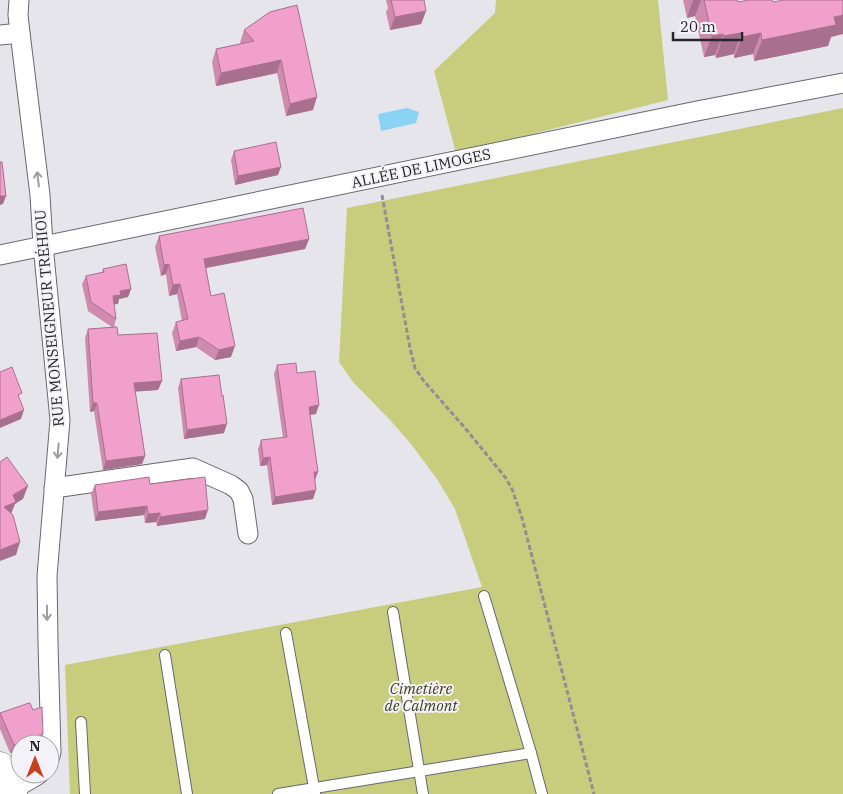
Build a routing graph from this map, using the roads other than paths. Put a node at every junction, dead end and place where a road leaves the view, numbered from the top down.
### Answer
1 (19, 0) edge
2 (20, 32) junction
3 (0, 35) edge
4 (843, 83) edge
5 (43, 246) junction
6 (0, 255) edge
7 (54, 488) junction
8 (248, 534) dead end
9 (484, 596) dead end
10 (393, 612) dead end
11 (286, 633) dead end
12 (165, 654) dead end
13 (81, 722) dead end
14 (51, 734) edge
15 (531, 753) junction
16 (419, 771) junction
17 (315, 791) edge
18 (85, 794) edge
19 (187, 794) edge
20 (278, 794) edge
21 (423, 794) edge
22 (542, 794) edge

1 - 2 street, RUE MONSEIGNEUR TRÉHIOU
2 - 3 street
5 -> 2 street, RUE MONSEIGNEUR TRÉHIOU
4 - 5 street, ALLÉE DE LIMOGES
5 - 6 street, ALLÉE DE LIMOGES
5 -> 7 street, RUE MONSEIGNEUR TRÉHIOU
7 - 8 street
7 -> 14 street, RUE MONSEIGNEUR TRÉHIOU
9 - 15 lane
10 - 16 lane
11 - 17 lane
12 - 19 lane
13 - 18 lane
15 - 16 lane
15 - 22 lane
16 - 17 lane
16 - 21 lane
17 - 20 lane

